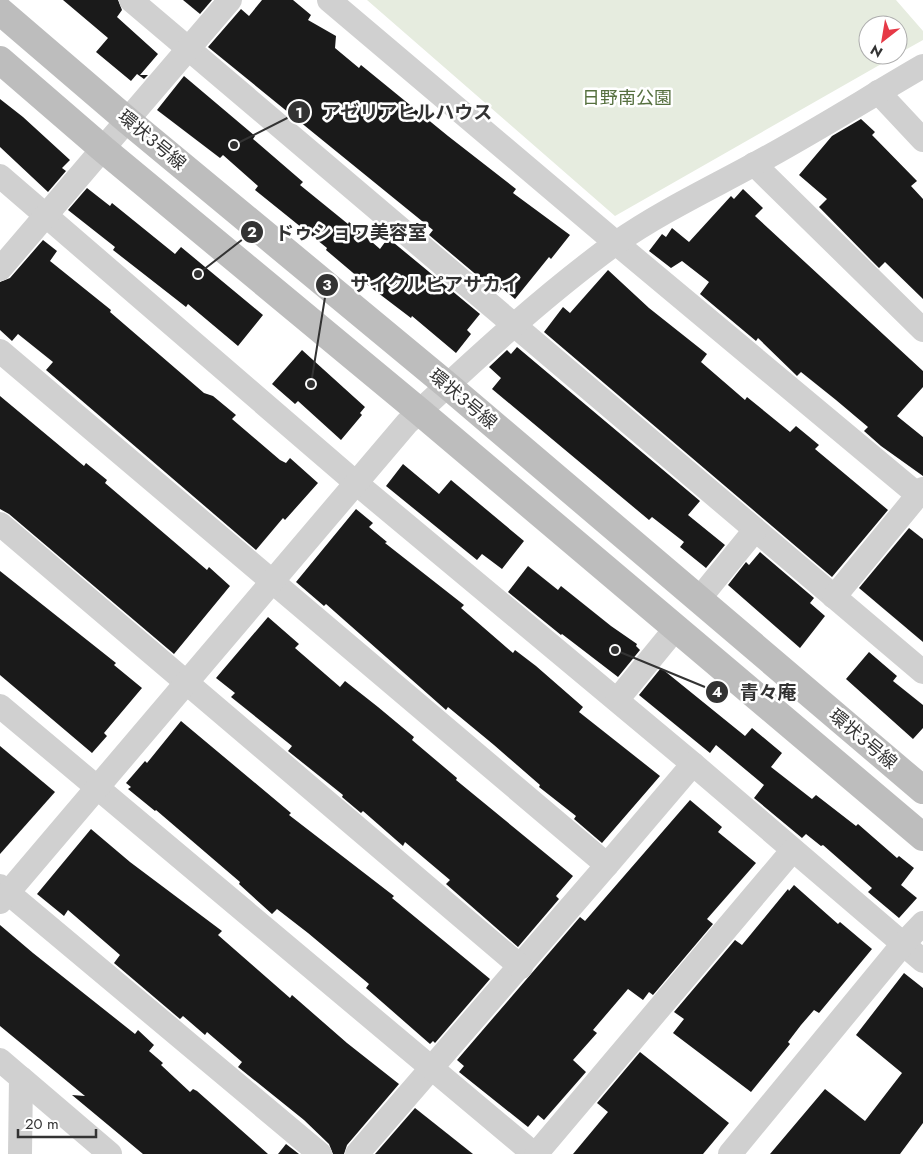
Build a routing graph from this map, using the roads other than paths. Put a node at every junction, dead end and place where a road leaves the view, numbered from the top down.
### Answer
1 (131, 0) edge
2 (230, 0) edge
3 (329, 0) edge
4 (0, 11) edge
5 (188, 48) junction
6 (0, 60) edge
7 (923, 66) edge
8 (878, 92) junction
9 (127, 120) junction
10 (923, 140) edge
11 (103, 149) junction
12 (754, 164) junction
13 (0, 176) edge
14 (46, 215) junction
15 (616, 243) junction
16 (0, 269) edge
17 (513, 326) junction
18 (923, 330) edge
19 (0, 351) edge
20 (447, 385) junction
21 (419, 412) junction
22 (356, 483) junction
23 (921, 492) edge
24 (0, 524) edge
25 (755, 530) junction
26 (271, 582) junction
27 (834, 597) junction
28 (699, 600) junction
29 (676, 628) junction
30 (923, 672) edge
31 (186, 680) junction
32 (617, 700) junction
33 (0, 706) edge
34 (694, 764) junction
35 (96, 788) junction
36 (923, 790) edge
37 (923, 837) edge
38 (792, 851) junction
39 (607, 865) junction
40 (3, 894) edge
41 (923, 923) edge
42 (903, 944) junction
43 (923, 961) edge
44 (521, 967) junction
45 (0, 1060) edge
46 (432, 1070) junction
47 (21, 1078) junction
48 (20, 1154) edge
49 (110, 1154) edge
50 (320, 1154) edge
51 (357, 1154) edge
52 (535, 1154) edge
53 (730, 1154) edge

1 - 5 street
2 - 5 street
3 - 15 street
4 - 9 street, 環状3号線
5 - 9 street
5 - 17 street
6 - 11 street, 環状3号線
7 - 8 street
8 - 10 street
8 - 12 street
9 - 11 street
9 - 20 street, 環状3号線
11 - 14 street
11 - 21 street, 環状3号線
12 - 15 street
12 - 18 street
13 - 14 street
14 - 16 street
14 - 22 street
15 - 17 street
15 - 23 street
17 - 20 street
17 - 25 street
19 - 26 street
20 - 21 street
20 - 28 street, 環状3号線
21 - 22 street
21 - 29 street, 環状3号線
22 - 26 street
22 - 32 street
23 - 27 street
24 - 31 street
25 - 27 street
25 - 28 street
26 - 31 street
26 - 39 street
27 - 30 street
28 - 36 street, 環状3号線
29 - 32 street
29 - 37 street, 環状3号線
31 - 35 street
31 - 44 street
32 - 34 street
33 - 35 street
34 - 38 street
34 - 39 street
35 - 40 street
35 - 46 street
38 - 42 street
38 - 52 street
39 - 44 street
40 - 50 street
41 - 42 street
42 - 43 street
42 - 53 street
44 - 46 street
45 - 47 street
46 - 51 street
46 - 52 street
47 - 48 street
47 - 49 street

